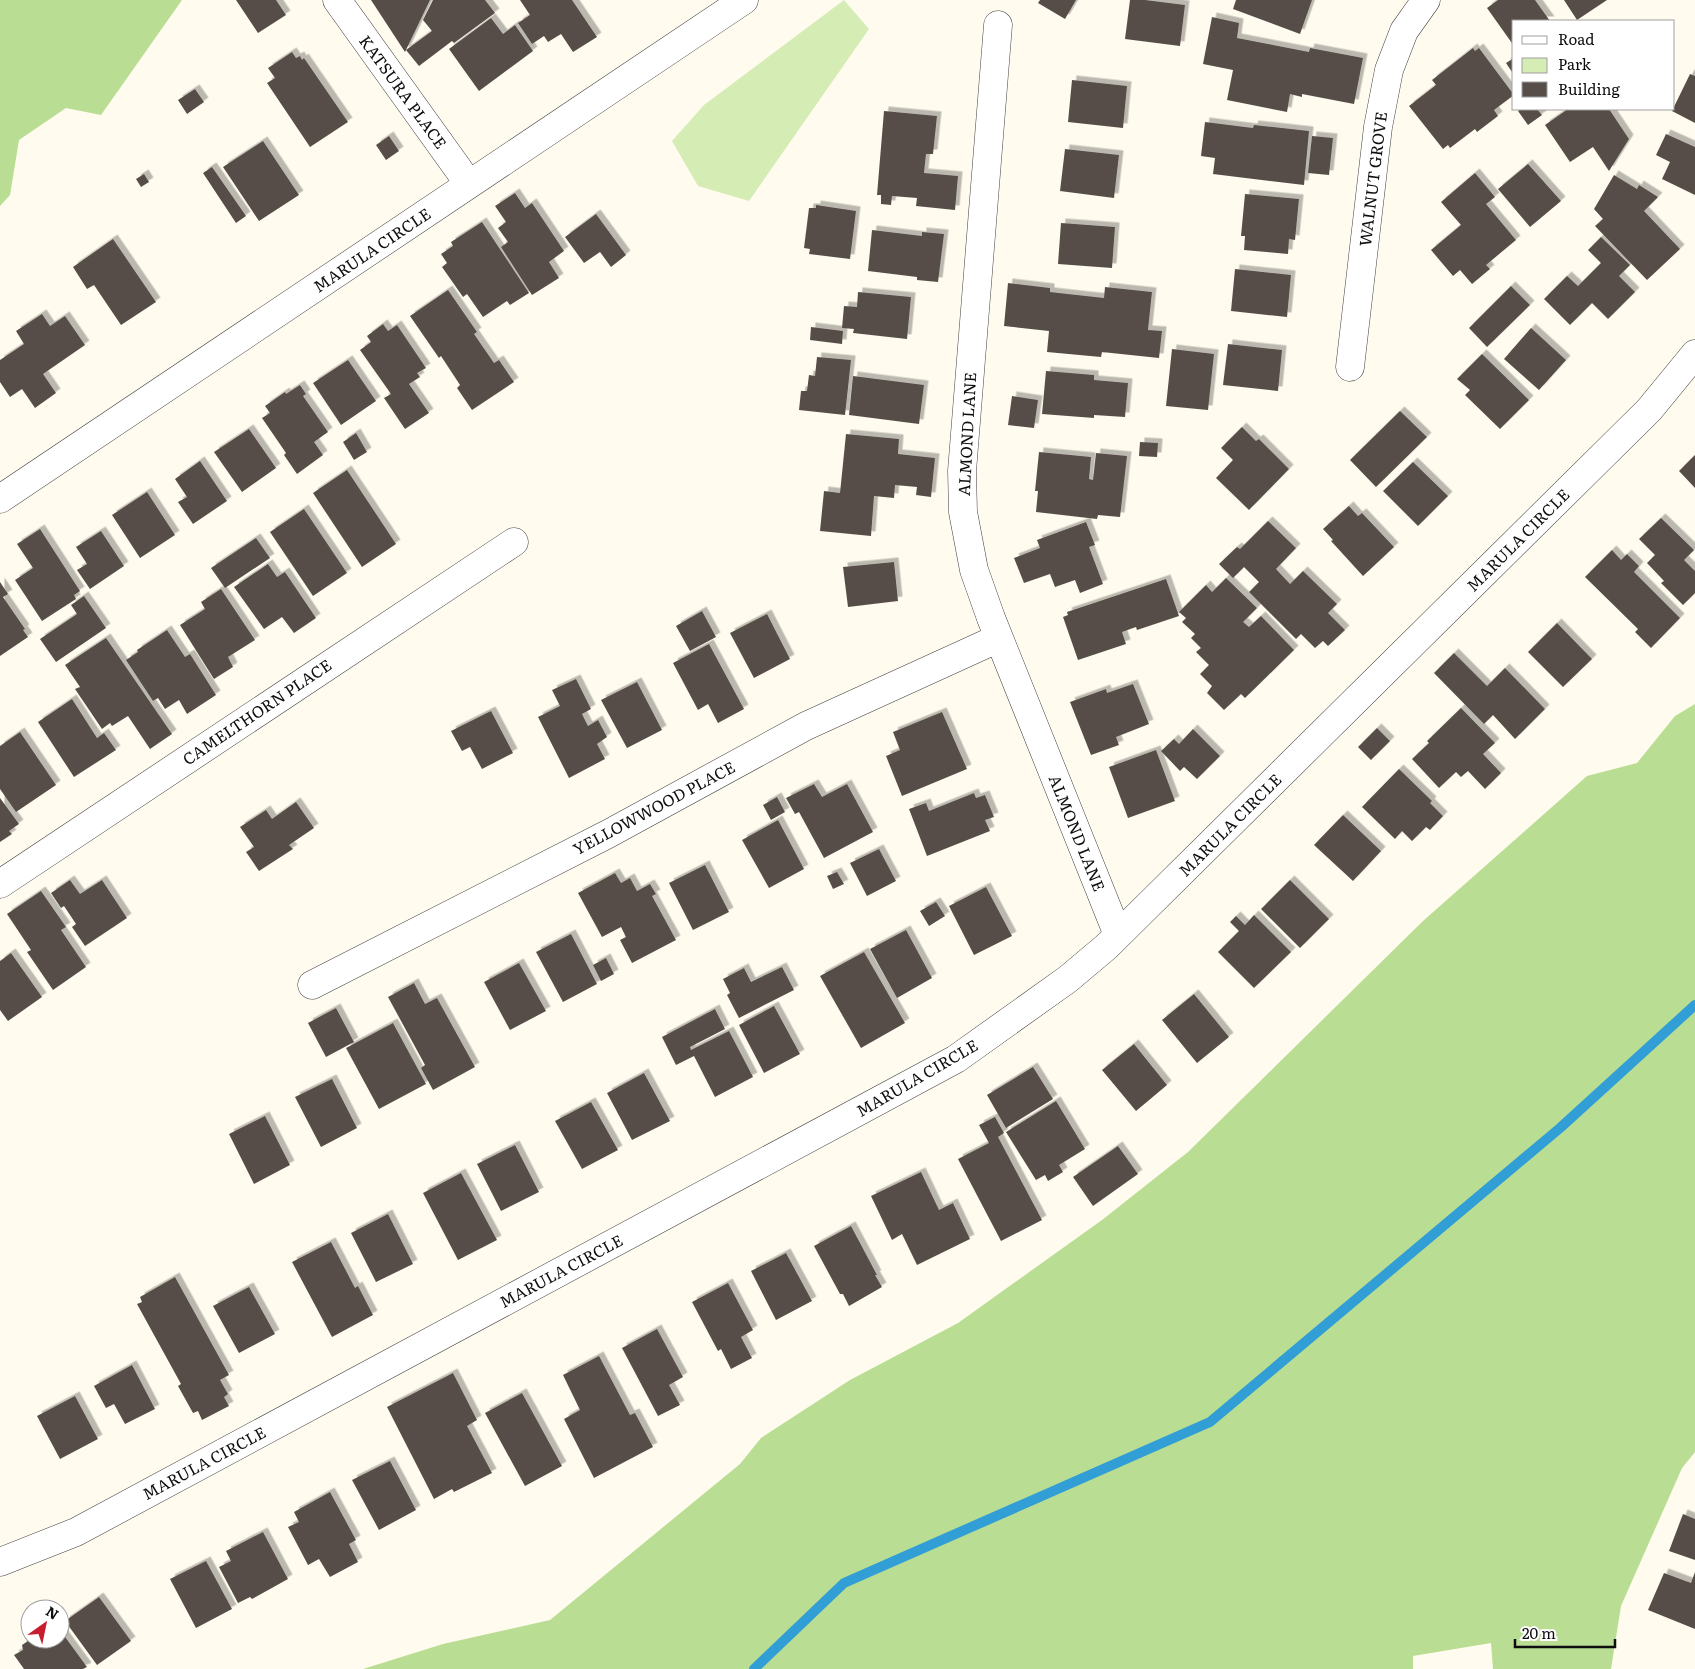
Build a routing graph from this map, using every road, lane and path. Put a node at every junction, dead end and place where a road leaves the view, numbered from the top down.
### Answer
1 (337, 0) edge
2 (744, 0) edge
3 (1426, 0) edge
4 (998, 25) dead end
5 (469, 184) junction
6 (1695, 354) edge
7 (1350, 367) dead end
8 (0, 499) edge
9 (514, 542) dead end
10 (999, 638) junction
11 (0, 884) edge
12 (1118, 935) junction
13 (312, 985) dead end
14 (0, 1562) edge

1 - 5 street, KATSURA PLACE
2 - 5 street, MARULA CIRCLE
3 - 7 street, WALNUT GROVE
4 - 10 street, ALMOND LANE
5 - 8 street, MARULA CIRCLE
6 - 12 street, MARULA CIRCLE
9 - 11 street, CAMELTHORN PLACE
10 - 12 street, ALMOND LANE
10 - 13 street, YELLOWWOOD PLACE
12 - 14 street, MARULA CIRCLE

